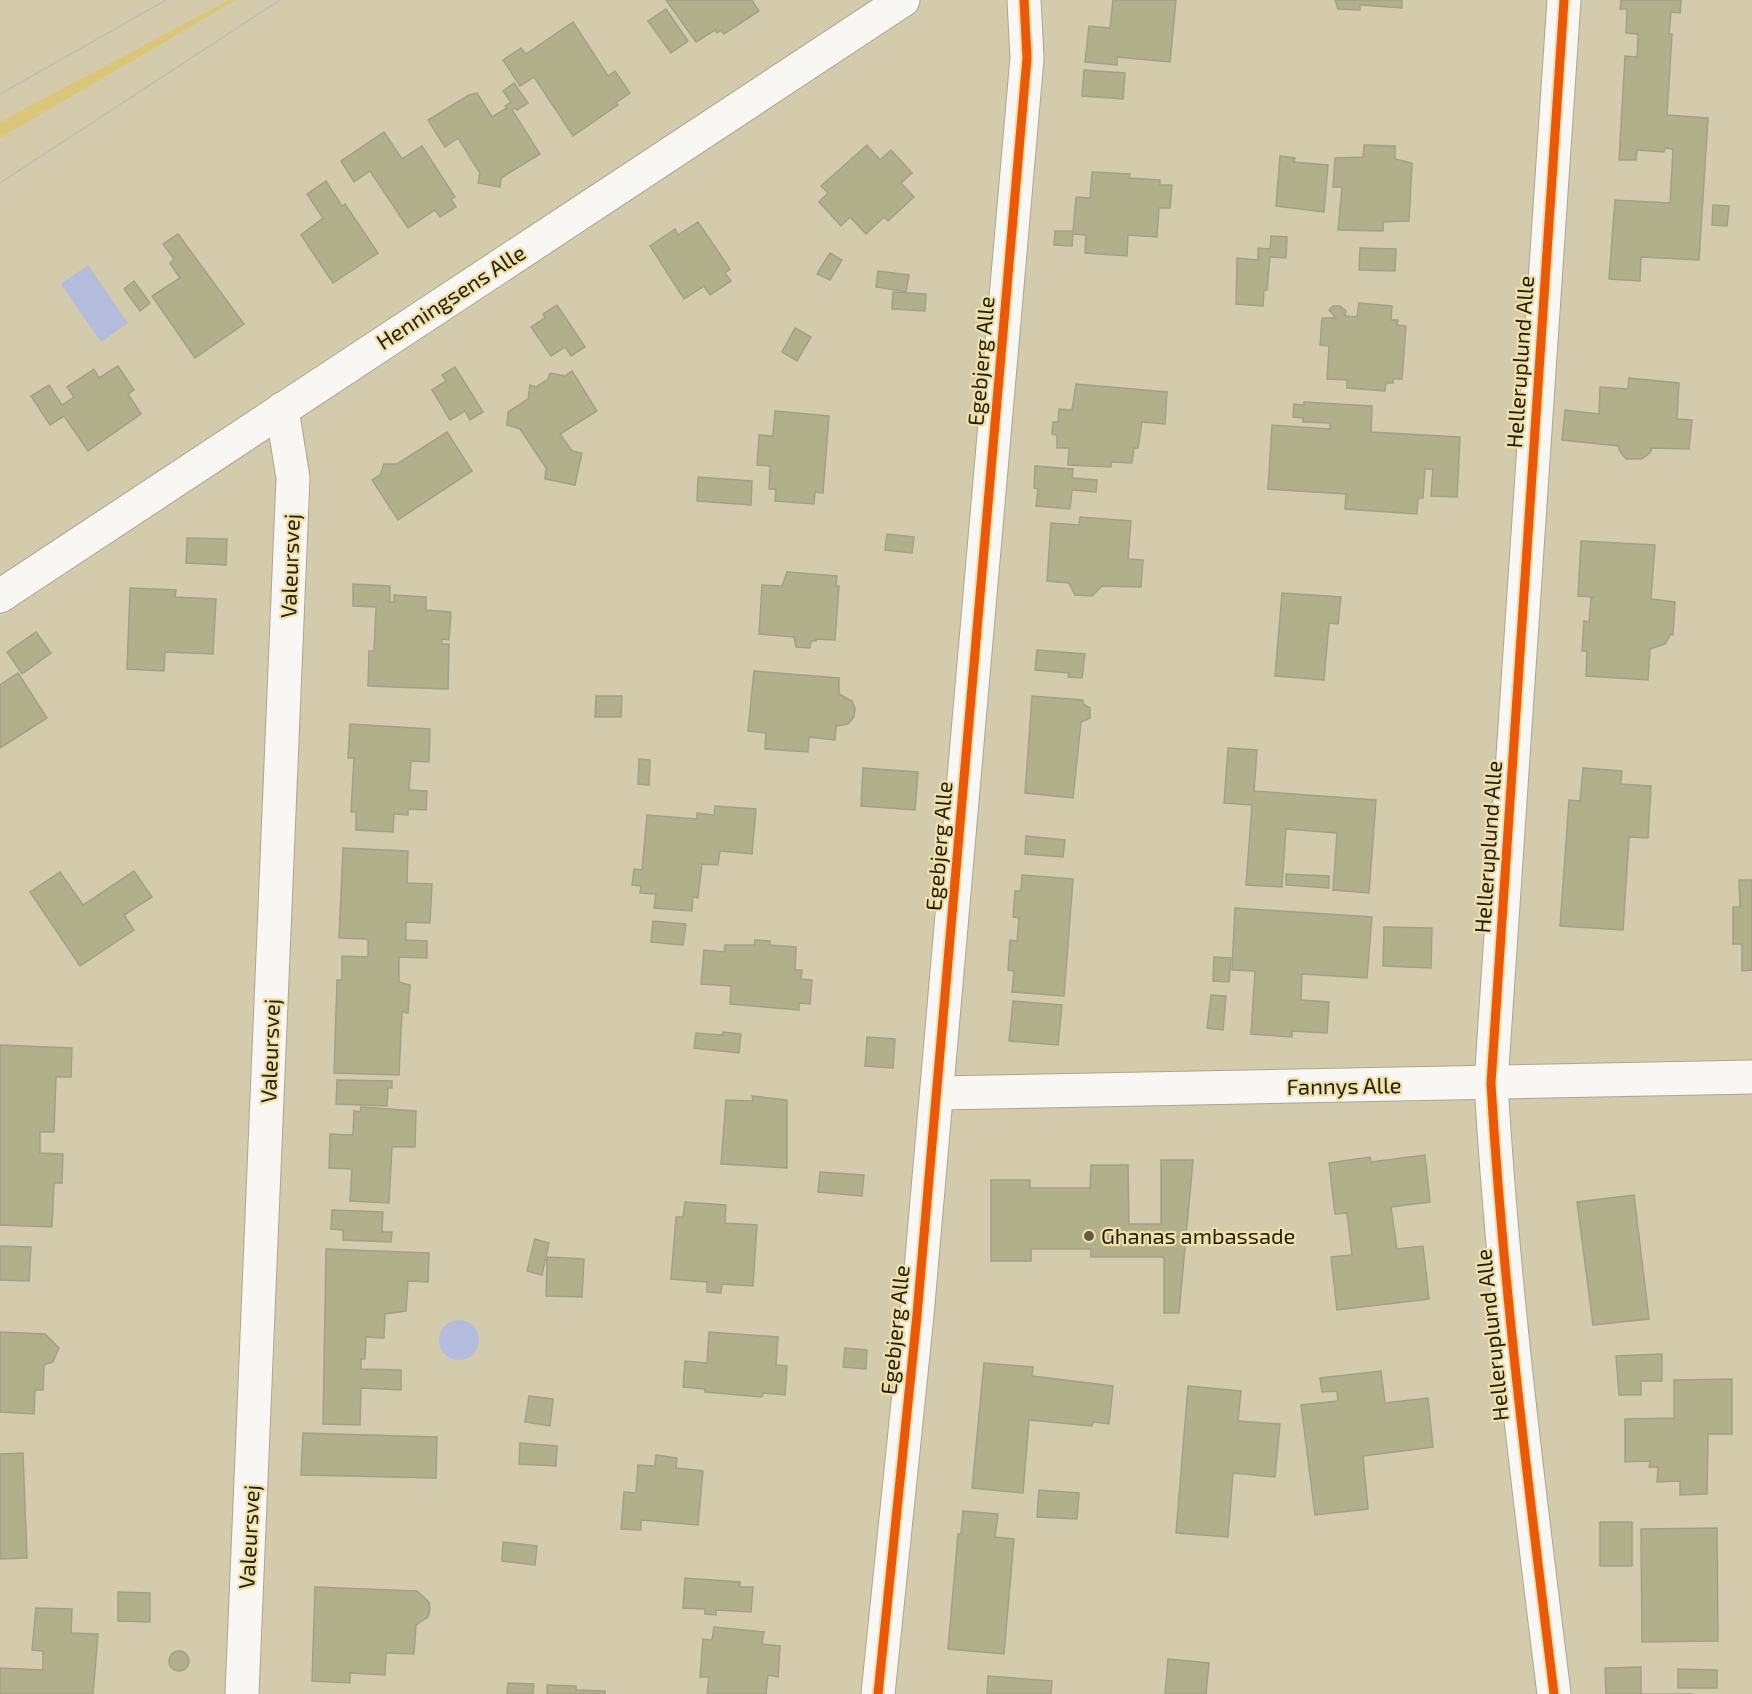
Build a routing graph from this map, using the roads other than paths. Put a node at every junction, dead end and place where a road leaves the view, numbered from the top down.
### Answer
1 (903, 0) edge
2 (1024, 0) edge
3 (1564, 0) edge
4 (282, 409) junction
5 (0, 596) edge
6 (1752, 1077) edge
7 (1491, 1083) junction
8 (937, 1093) junction
9 (242, 1694) edge
10 (878, 1694) edge
11 (1554, 1694) edge

1 - 4 street, Henningsens Alle
2 - 8 street, Egebjerg Alle
3 - 7 street, Helleruplund Alle
4 - 5 street, Henningsens Alle
4 - 9 street, Valeursvej
6 - 7 street, Fannys Alle
7 - 8 street, Fannys Alle
7 - 11 street, Helleruplund Alle
8 - 10 street, Egebjerg Alle

